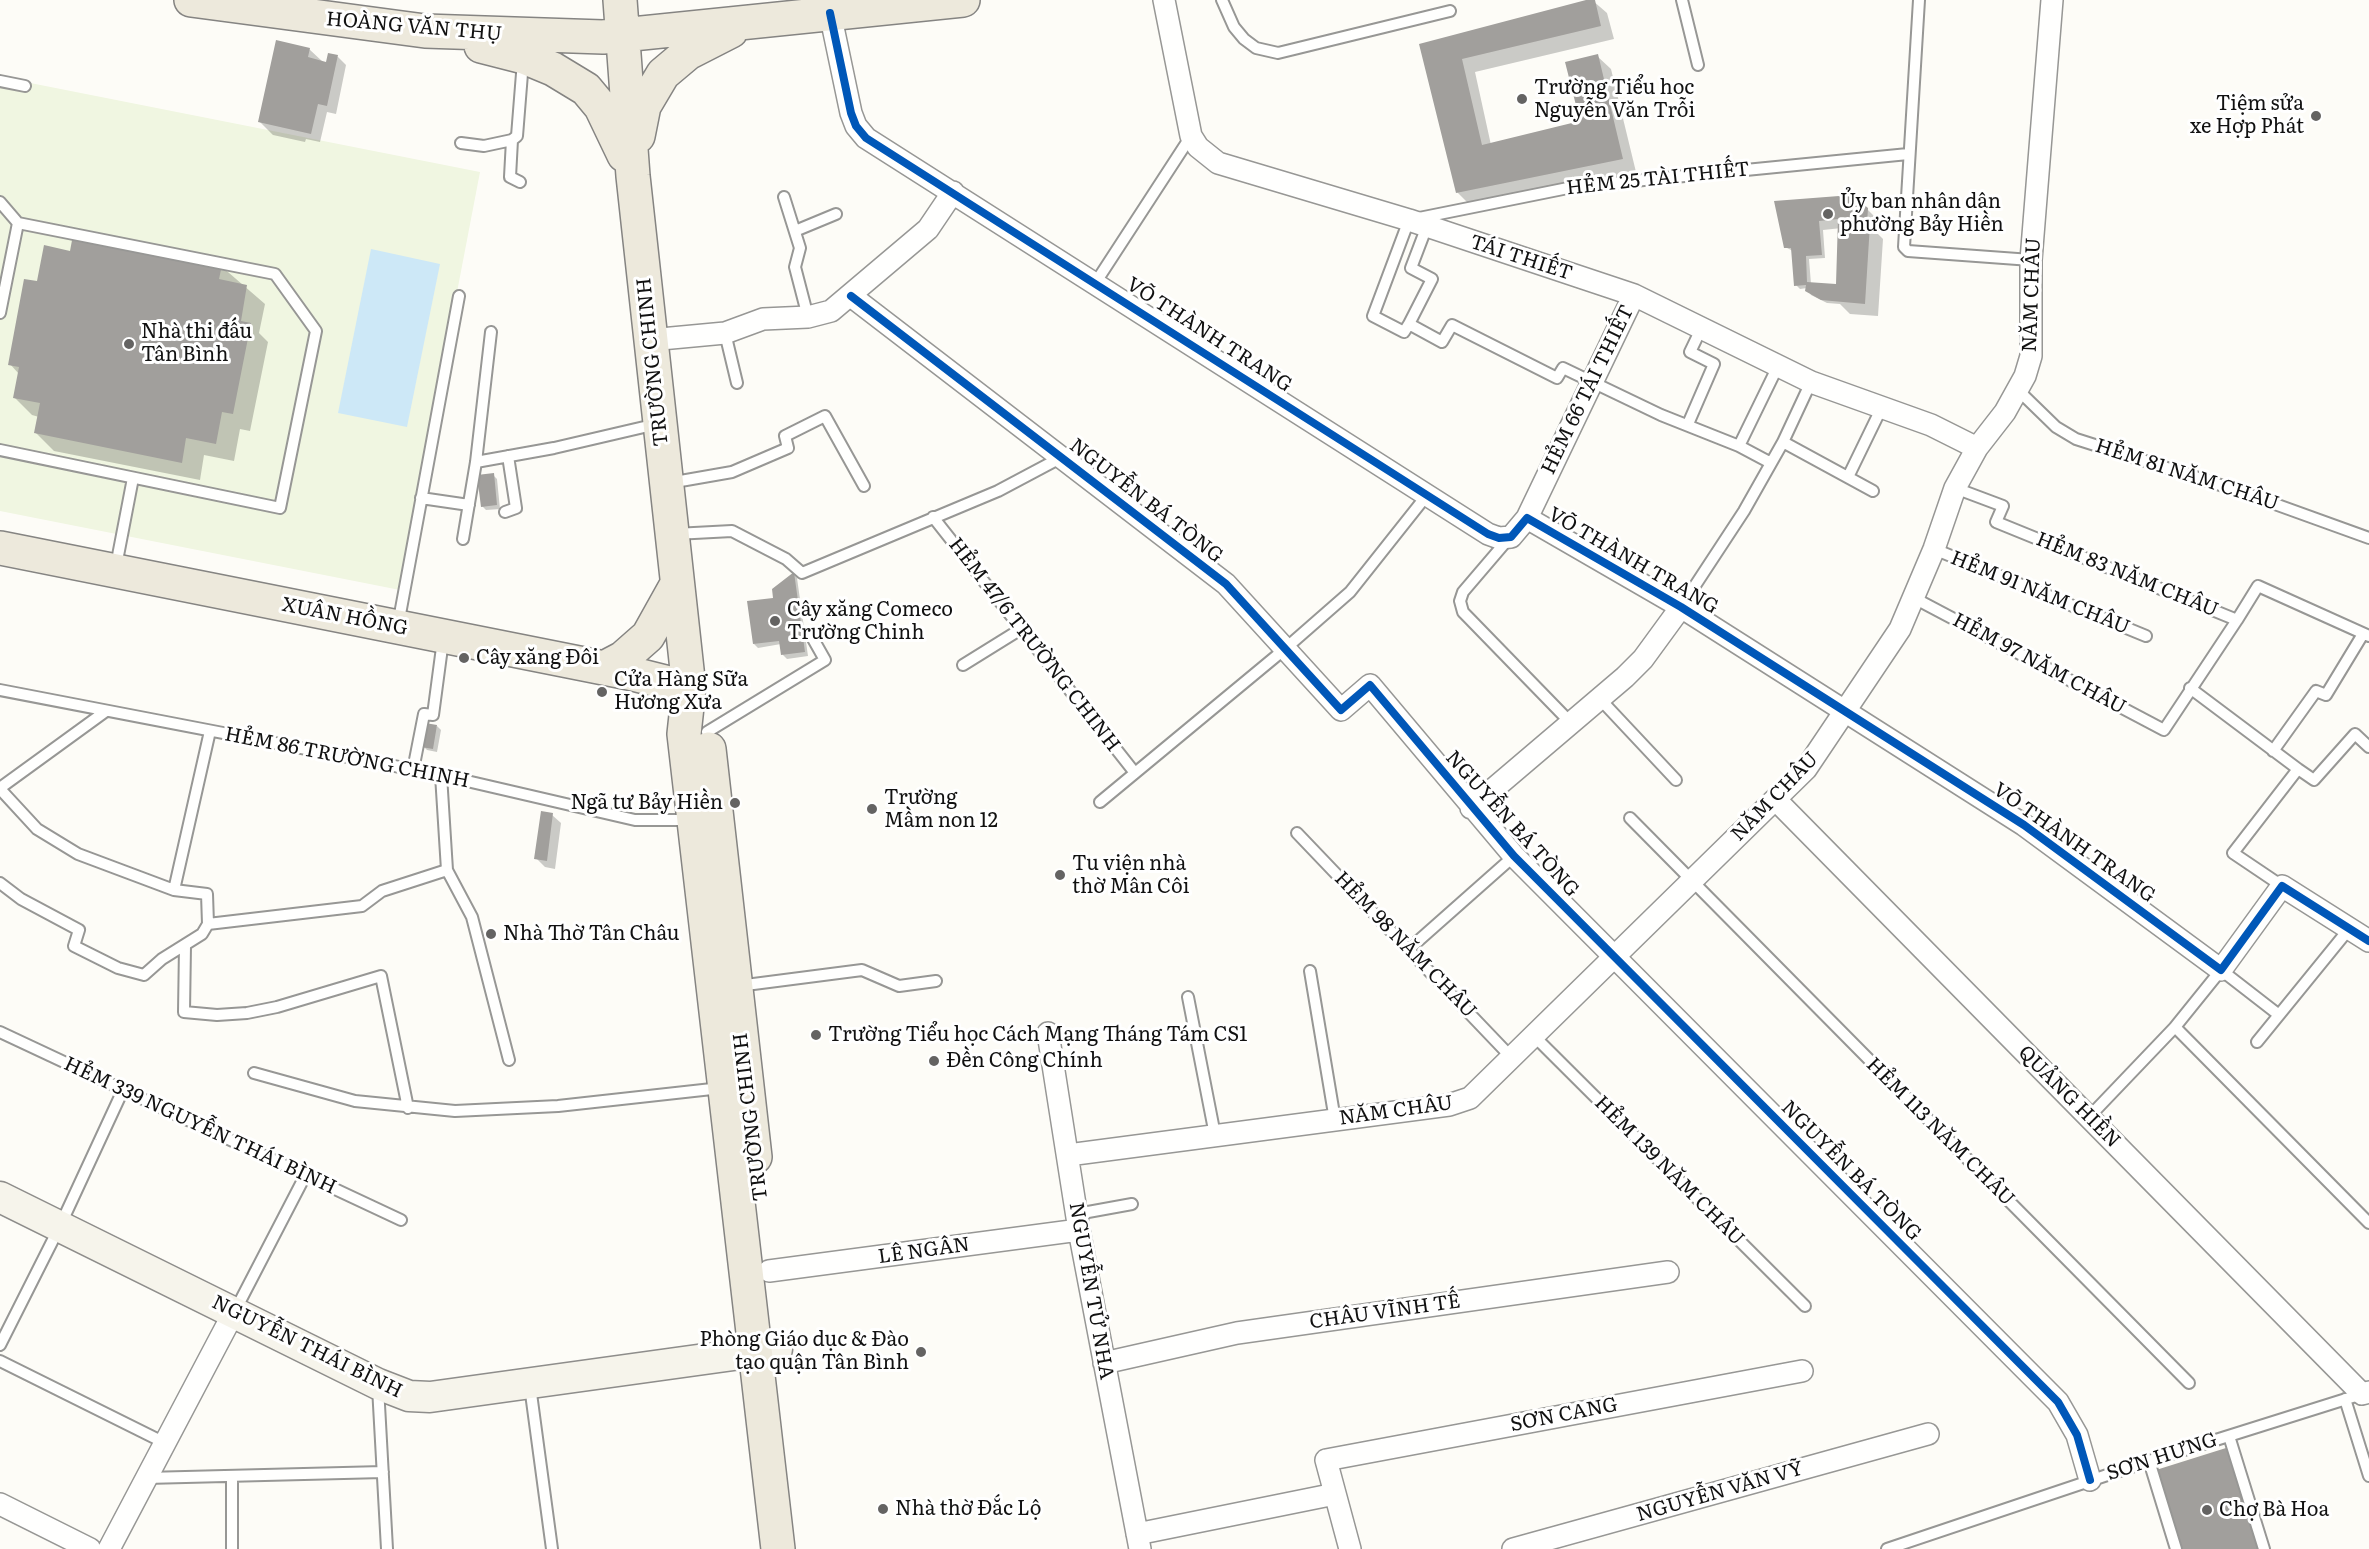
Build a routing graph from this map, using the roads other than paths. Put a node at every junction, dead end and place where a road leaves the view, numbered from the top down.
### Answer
1 (191, 0) edge
2 (599, 0) edge
3 (620, 0) edge
4 (963, 0) edge
5 (1164, 0) edge
6 (1222, 0) edge
7 (1682, 0) edge
8 (1919, 0) edge
9 (2052, 0) edge
10 (1450, 11) dead end
11 (704, 13) edge
12 (830, 13) junction
13 (764, 21) junction
14 (425, 31) junction
15 (613, 36) junction
16 (524, 57) junction
17 (1698, 65) dead end
18 (0, 81) edge
19 (25, 86) dead end
20 (1191, 136) junction
21 (512, 140) junction
22 (461, 143) dead end
23 (1908, 154) junction
24 (633, 176) junction
25 (520, 182) dead end
26 (952, 192) junction
27 (784, 197) dead end
28 (0, 202) edge
29 (836, 214) dead end
30 (18, 223) junction
31 (1418, 224) junction
32 (795, 231) junction
33 (2031, 260) junction
34 (1096, 282) junction
35 (1634, 295) junction
36 (459, 296) dead end
37 (851, 296) junction
38 (0, 313) edge
39 (808, 316) junction
40 (1409, 324) junction
41 (1702, 327) junction
42 (490, 332) dead end
43 (724, 333) junction
44 (650, 340) junction
45 (1779, 366) junction
46 (1811, 382) junction
47 (737, 383) dead end
48 (1593, 384) junction
49 (2019, 391) junction
50 (1882, 407) junction
51 (660, 423) junction
52 (1688, 424) junction
53 (1783, 442) junction
54 (1739, 446) junction
55 (1977, 448) junction
56 (0, 450) edge
57 (508, 456) junction
58 (1062, 457) junction
59 (476, 462) junction
60 (1771, 463) junction
61 (1848, 477) junction
62 (133, 478) junction
63 (666, 483) junction
64 (864, 486) dead end
65 (1955, 488) junction
66 (1873, 490) dead end
67 (1427, 495) junction
68 (421, 498) junction
69 (469, 505) junction
70 (505, 512) dead end
71 (933, 517) junction
72 (1527, 518) junction
73 (672, 534) junction
74 (1510, 537) junction
75 (463, 538) dead end
76 (2369, 538) edge
77 (0, 548) edge
78 (1934, 549) junction
79 (115, 571) junction
80 (677, 584) junction
81 (1914, 598) junction
82 (1681, 607) junction
83 (2237, 620) junction
84 (397, 628) junction
85 (1021, 629) junction
86 (2366, 635) edge
87 (2146, 636) dead end
88 (443, 637) junction
89 (812, 637) dead end
90 (1286, 648) junction
91 (963, 665) dead end
92 (604, 668) junction
93 (689, 688) junction
94 (2190, 688) junction
95 (0, 690) edge
96 (1600, 699) junction
97 (106, 711) junction
98 (1847, 711) junction
99 (1570, 722) junction
100 (210, 731) junction
101 (707, 732) junction
102 (2369, 747) edge
103 (2273, 751) junction
104 (2298, 769) junction
105 (413, 770) junction
106 (1135, 773) junction
107 (441, 775) junction
108 (1676, 780) dead end
109 (0, 789) edge
110 (1776, 800) junction
111 (1100, 802) dead end
112 (1471, 808) junction
113 (1630, 818) dead end
114 (693, 819) junction
115 (1297, 833) dead end
116 (1514, 856) junction
117 (447, 870) junction
118 (1691, 881) junction
119 (0, 883) edge
120 (2282, 886) junction
121 (174, 890) junction
122 (208, 924) junction
123 (2349, 928) junction
124 (2369, 941) edge
125 (185, 946) junction
126 (1409, 949) junction
127 (1615, 957) junction
128 (2221, 970) junction
129 (1311, 971) dead end
130 (936, 981) dead end
131 (724, 987) junction
132 (1188, 997) dead end
133 (2279, 1015) junction
134 (2175, 1027) junction
135 (0, 1032) edge
136 (1048, 1032) dead end
137 (1534, 1036) junction
138 (2257, 1041) dead end
139 (1512, 1058) junction
140 (509, 1059) dead end
141 (254, 1073) dead end
142 (724, 1087) junction
143 (123, 1090) junction
144 (408, 1108) junction
145 (2089, 1117) junction
146 (1335, 1120) junction
147 (1215, 1135) junction
148 (1068, 1155) junction
149 (305, 1176) junction
150 (0, 1197) edge
151 (1132, 1204) dead end
152 (401, 1220) dead end
153 (1078, 1222) junction
154 (2369, 1223) edge
155 (60, 1226) junction
156 (769, 1271) junction
157 (1668, 1272) dead end
158 (1805, 1306) dead end
159 (234, 1312) junction
160 (0, 1345) edge
161 (766, 1351) junction
162 (0, 1360) edge
163 (1104, 1363) junction
164 (1802, 1371) dead end
165 (529, 1383) junction
166 (2189, 1383) dead end
167 (378, 1384) junction
168 (2359, 1395) edge
169 (1928, 1434) dead end
170 (2229, 1436) junction
171 (165, 1443) junction
172 (2149, 1461) junction
173 (383, 1472) junction
174 (232, 1476) junction
175 (2369, 1476) edge
176 (146, 1478) junction
177 (2090, 1480) junction
178 (1335, 1494) junction
179 (0, 1504) edge
180 (1138, 1542) edge
181 (90, 1549) edge
182 (109, 1549) edge
183 (232, 1549) edge
184 (387, 1549) edge
185 (552, 1549) edge
186 (778, 1549) edge
187 (800, 1549) edge
188 (1350, 1549) edge
189 (1513, 1549) edge
190 (1887, 1549) edge
191 (2176, 1549) edge
192 (2264, 1549) edge

1 - 14 main road, HOÀNG VĂN THỤ
2 - 15 main road
3 - 15 main road
4 - 12 main road
5 - 20 street
6 - 10 lane
7 - 17 lane
8 - 23 lane
9 - 33 street, NĂM CHÂU
11 - 13 main road, HOÀNG VĂN THỤ
11 - 15 main road, HOÀNG VĂN THỤ
12 - 13 main road
12 - 26 street, VÕ THÀNH TRANG
13 - 24 main road
14 - 15 main road, HOÀNG VĂN THỤ
14 - 16 main road
15 - 24 main road, TRƯỜNG CHINH
16 - 21 lane
16 - 24 main road
18 - 19 lane
20 - 31 street, TÁI THIẾT
20 - 34 lane
21 - 22 lane
21 - 25 lane
23 - 31 lane, HẺM 25 TÀI THIẾT
23 - 33 lane
24 - 44 main road, TRƯỜNG CHINH
26 - 34 street, VÕ THÀNH TRANG
26 - 37 street
27 - 32 lane
28 - 30 lane
29 - 32 lane
30 - 38 lane
30 - 62 lane
31 - 35 street, TÁI THIẾT
31 - 40 lane
31 - 40 lane
32 - 39 lane
33 - 49 street, NĂM CHÂU
34 - 67 street, VÕ THÀNH TRANG
35 - 41 street, TÁI THIẾT
35 - 48 street, HẺM 66 TÁI THIẾT
36 - 68 lane
37 - 39 street
37 - 58 street, NGUYỄN BÁ TÒNG
39 - 43 street
40 - 48 lane
41 - 45 street, TÁI THIẾT
41 - 52 lane
42 - 59 lane
43 - 44 street
43 - 47 lane
44 - 51 main road, TRƯỜNG CHINH
45 - 46 street, TÁI THIẾT
45 - 54 lane
46 - 50 street, TÁI THIẾT
46 - 53 lane
48 - 52 lane
48 - 72 street, HẺM 66 TÁI THIẾT
49 - 55 street, NĂM CHÂU
49 - 76 lane, HẺM 81 NĂM CHÂU
50 - 55 street, TÁI THIẾT
50 - 61 lane
51 - 57 lane
51 - 63 main road, TRƯỜNG CHINH
52 - 54 lane
53 - 60 lane
53 - 61 lane
54 - 60 lane
55 - 65 street, NĂM CHÂU
56 - 62 lane
57 - 59 lane
57 - 70 lane
58 - 71 lane
58 - 90 street, NGUYỄN BÁ TÒNG
59 - 69 lane
60 - 82 lane
61 - 66 lane
62 - 79 lane
63 - 64 lane
63 - 73 main road, TRƯỜNG CHINH
65 - 78 street, NĂM CHÂU
65 - 83 lane, HẺM 83 NĂM CHÂU
67 - 74 street, VÕ THÀNH TRANG
67 - 90 lane
68 - 69 lane
68 - 84 lane
69 - 75 lane
71 - 73 lane
71 - 85 lane, HẺM 47/6 TRƯỜNG CHINH
72 - 74 street, VÕ THÀNH TRANG
72 - 82 street, VÕ THÀNH TRANG
73 - 80 main road, TRƯỜNG CHINH
74 - 99 lane
77 - 79 main road, XUÂN HỒNG
78 - 81 street, NĂM CHÂU
78 - 87 lane, HẺM 91 NĂM CHÂU
79 - 84 main road, XUÂN HỒNG
80 - 92 main road
80 - 93 main road, TRƯỜNG CHINH
81 - 94 lane, HẺM 97 NĂM CHÂU
81 - 98 street, NĂM CHÂU
82 - 96 street
82 - 98 street, VÕ THÀNH TRANG
83 - 86 lane, HẺM 83 NĂM CHÂU
83 - 94 lane
84 - 88 main road, XUÂN HỒNG
85 - 91 lane
85 - 106 lane, HẺM 47/6 TRƯỜNG CHINH
86 - 103 lane
88 - 92 main road, XUÂN HỒNG
88 - 105 lane
89 - 101 lane
90 - 106 lane
90 - 112 street, NGUYỄN BÁ TÒNG
92 - 93 main road, XUÂN HỒNG
93 - 101 main road, TRƯỜNG CHINH
93 - 114 main road, TRƯỜNG CHINH
94 - 103 lane
95 - 97 lane, HẺM 86 TRƯỜNG CHINH
96 - 99 street
96 - 108 lane
97 - 100 lane, HẺM 86 TRƯỜNG CHINH
97 - 109 lane
98 - 110 street, NĂM CHÂU
98 - 128 street, VÕ THÀNH TRANG
99 - 112 street
100 - 105 lane, HẺM 86 TRƯỜNG CHINH
100 - 121 lane
101 - 131 main road, TRƯỜNG CHINH
102 - 104 lane
103 - 104 lane
104 - 120 lane
105 - 107 lane, HẺM 86 TRƯỜNG CHINH
106 - 111 lane
107 - 114 lane, HẺM 86 TRƯỜNG CHINH
107 - 117 lane
109 - 121 lane
110 - 118 street, NĂM CHÂU
110 - 145 street, QUẢNG HIỀN
112 - 116 street, NGUYỄN BÁ TÒNG
113 - 118 lane, HẺM 113 NĂM CHÂU
114 - 131 main road, TRƯỜNG CHINH
115 - 126 lane, HẺM 98 NĂM CHÂU
116 - 126 lane
116 - 127 street, NGUYỄN BÁ TÒNG
117 - 122 lane
117 - 140 lane
118 - 127 street, NĂM CHÂU
118 - 166 lane, HẺM 113 NĂM CHÂU
119 - 125 lane
120 - 123 street
120 - 128 street
121 - 122 lane
122 - 125 lane
123 - 124 street
123 - 133 lane
125 - 144 lane
126 - 139 lane, HẺM 98 NĂM CHÂU
127 - 137 street, NĂM CHÂU
127 - 177 street, NGUYỄN BÁ TÒNG
128 - 133 lane
128 - 134 lane
129 - 146 lane
130 - 131 lane
131 - 142 main road, TRƯỜNG CHINH
131 - 156 main road, TRƯỜNG CHINH
132 - 147 lane
133 - 138 lane
134 - 145 lane
134 - 154 lane
135 - 143 lane, HẺM 339 NGUYỄN THÁI BÌNH
136 - 148 street, NGUYỄN TỬ NHA
137 - 139 street, NĂM CHÂU
137 - 158 lane, HẺM 139 NĂM CHÂU
139 - 146 street, NĂM CHÂU
141 - 144 lane
142 - 144 lane
142 - 161 main road, TRƯỜNG CHINH
143 - 149 lane, HẺM 339 NGUYỄN THÁI BÌNH
143 - 155 lane
145 - 168 street, QUẢNG HIỀN
146 - 147 street, NĂM CHÂU
147 - 148 street, NĂM CHÂU
148 - 153 street, NGUYỄN TỬ NHA
149 - 152 lane, HẺM 339 NGUYỄN THÁI BÌNH
149 - 159 lane
150 - 155 street, NGUYỄN THÁI BÌNH
151 - 153 lane
153 - 156 street, LÊ NGÂN
153 - 163 street, NGUYỄN TỬ NHA
155 - 159 street, NGUYỄN THÁI BÌNH
155 - 160 lane
156 - 161 main road, TRƯỜNG CHINH
157 - 163 street, CHÂU VĨNH TẾ
159 - 167 street, NGUYỄN THÁI BÌNH
159 - 171 street
161 - 165 street, NGUYỄN THÁI BÌNH
161 - 186 main road, TRƯỜNG CHINH
161 - 187 main road, TRƯỜNG CHINH
162 - 171 lane
163 - 180 street, NGUYỄN TỬ NHA
164 - 178 street, SƠN CANG
165 - 167 street, NGUYỄN THÁI BÌNH
165 - 185 lane
167 - 173 lane
168 - 170 lane, SƠN HƯNG
168 - 175 lane, QUẢNG HIỀN
169 - 189 street, NGUYỄN VĂN VỸ
170 - 172 lane, SƠN HƯNG
170 - 192 lane
171 - 176 street
172 - 177 lane, SƠN HƯNG
172 - 191 lane
173 - 174 lane
173 - 184 lane
174 - 176 lane
174 - 183 lane
176 - 182 street
177 - 190 lane, SƠN HƯNG
178 - 180 street
178 - 188 street
179 - 181 street

